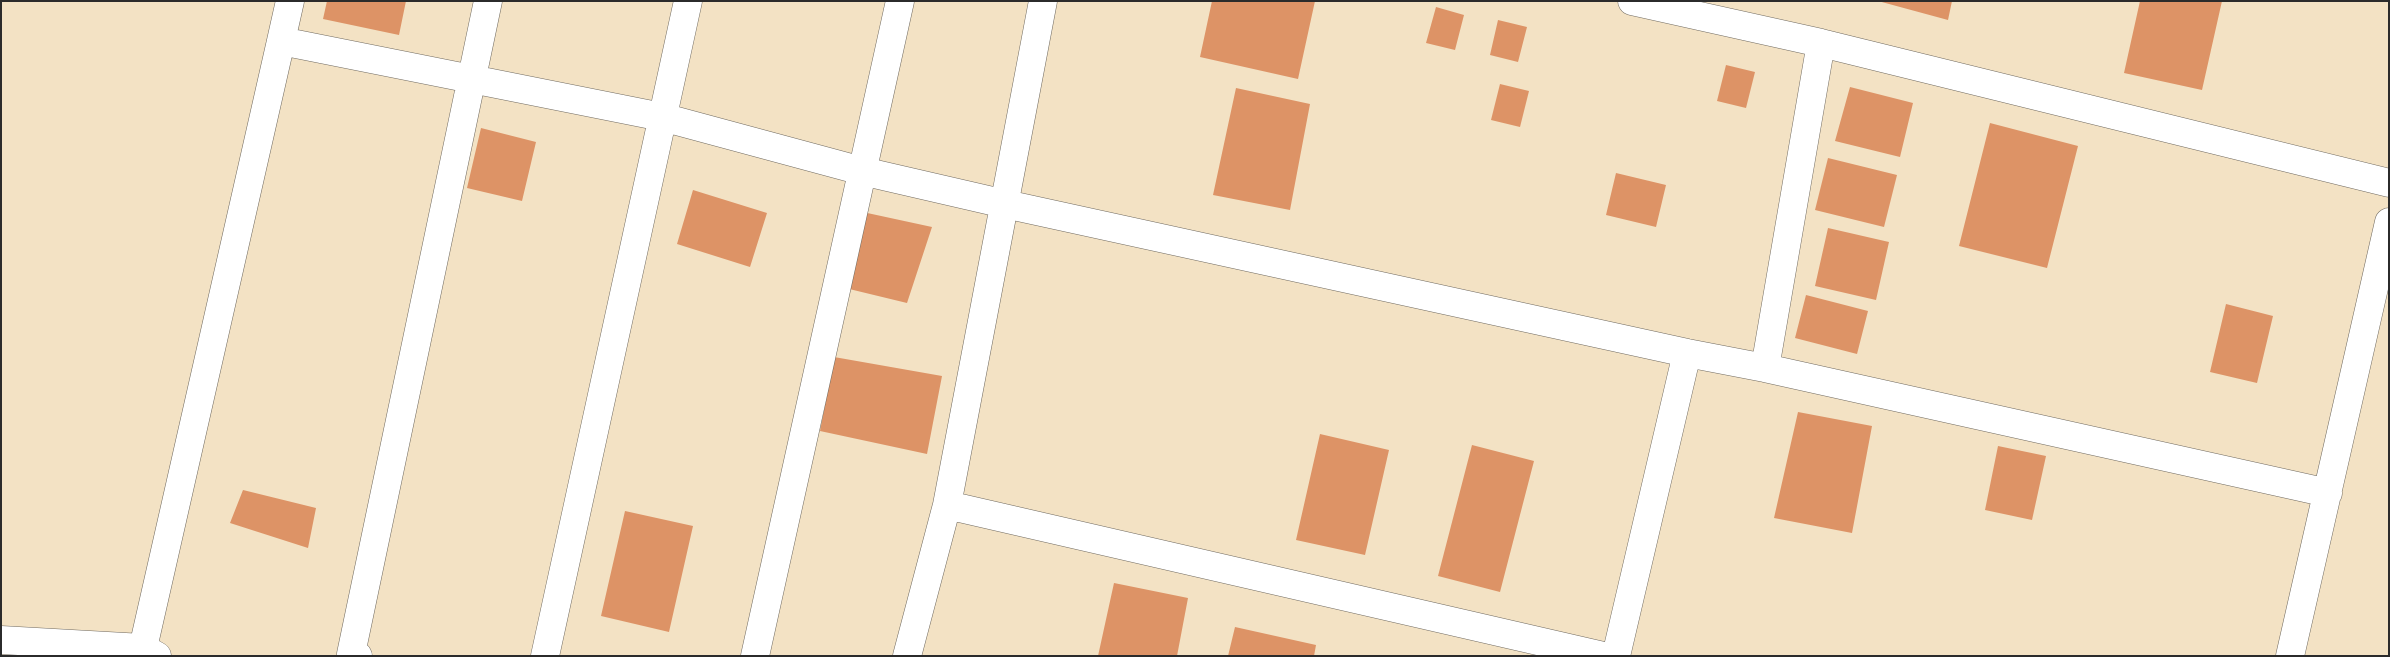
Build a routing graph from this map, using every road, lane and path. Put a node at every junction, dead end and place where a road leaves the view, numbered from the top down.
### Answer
1 (290, 1) edge
2 (488, 1) edge
3 (688, 1) edge
4 (900, 1) edge
5 (1043, 1) edge
6 (1632, 1) edge
7 (281, 41) junction
8 (1821, 43) junction
9 (470, 79) junction
10 (662, 117) junction
11 (862, 171) junction
12 (2389, 183) edge
13 (1005, 204) junction
14 (2389, 222) edge
15 (1687, 354) junction
16 (1765, 368) junction
17 (2328, 494) junction
18 (947, 505) junction
19 (1, 640) edge
20 (150, 652) edge
21 (353, 655) edge
22 (544, 656) edge
23 (756, 656) edge
24 (907, 656) edge
25 (1603, 656) edge
26 (1616, 656) edge
27 (2290, 656) edge

1 - 7 street
2 - 9 street
3 - 10 street
4 - 11 street
5 - 13 street
6 - 8 street
7 - 9 street
7 - 20 street
8 - 12 street
8 - 16 street
9 - 10 street
9 - 21 street
10 - 11 street
10 - 22 street
11 - 13 street
11 - 23 street
13 - 15 street
13 - 18 street
14 - 17 street
15 - 16 street
15 - 26 street
16 - 17 street
17 - 27 street
18 - 24 street
18 - 25 street
19 - 20 street

